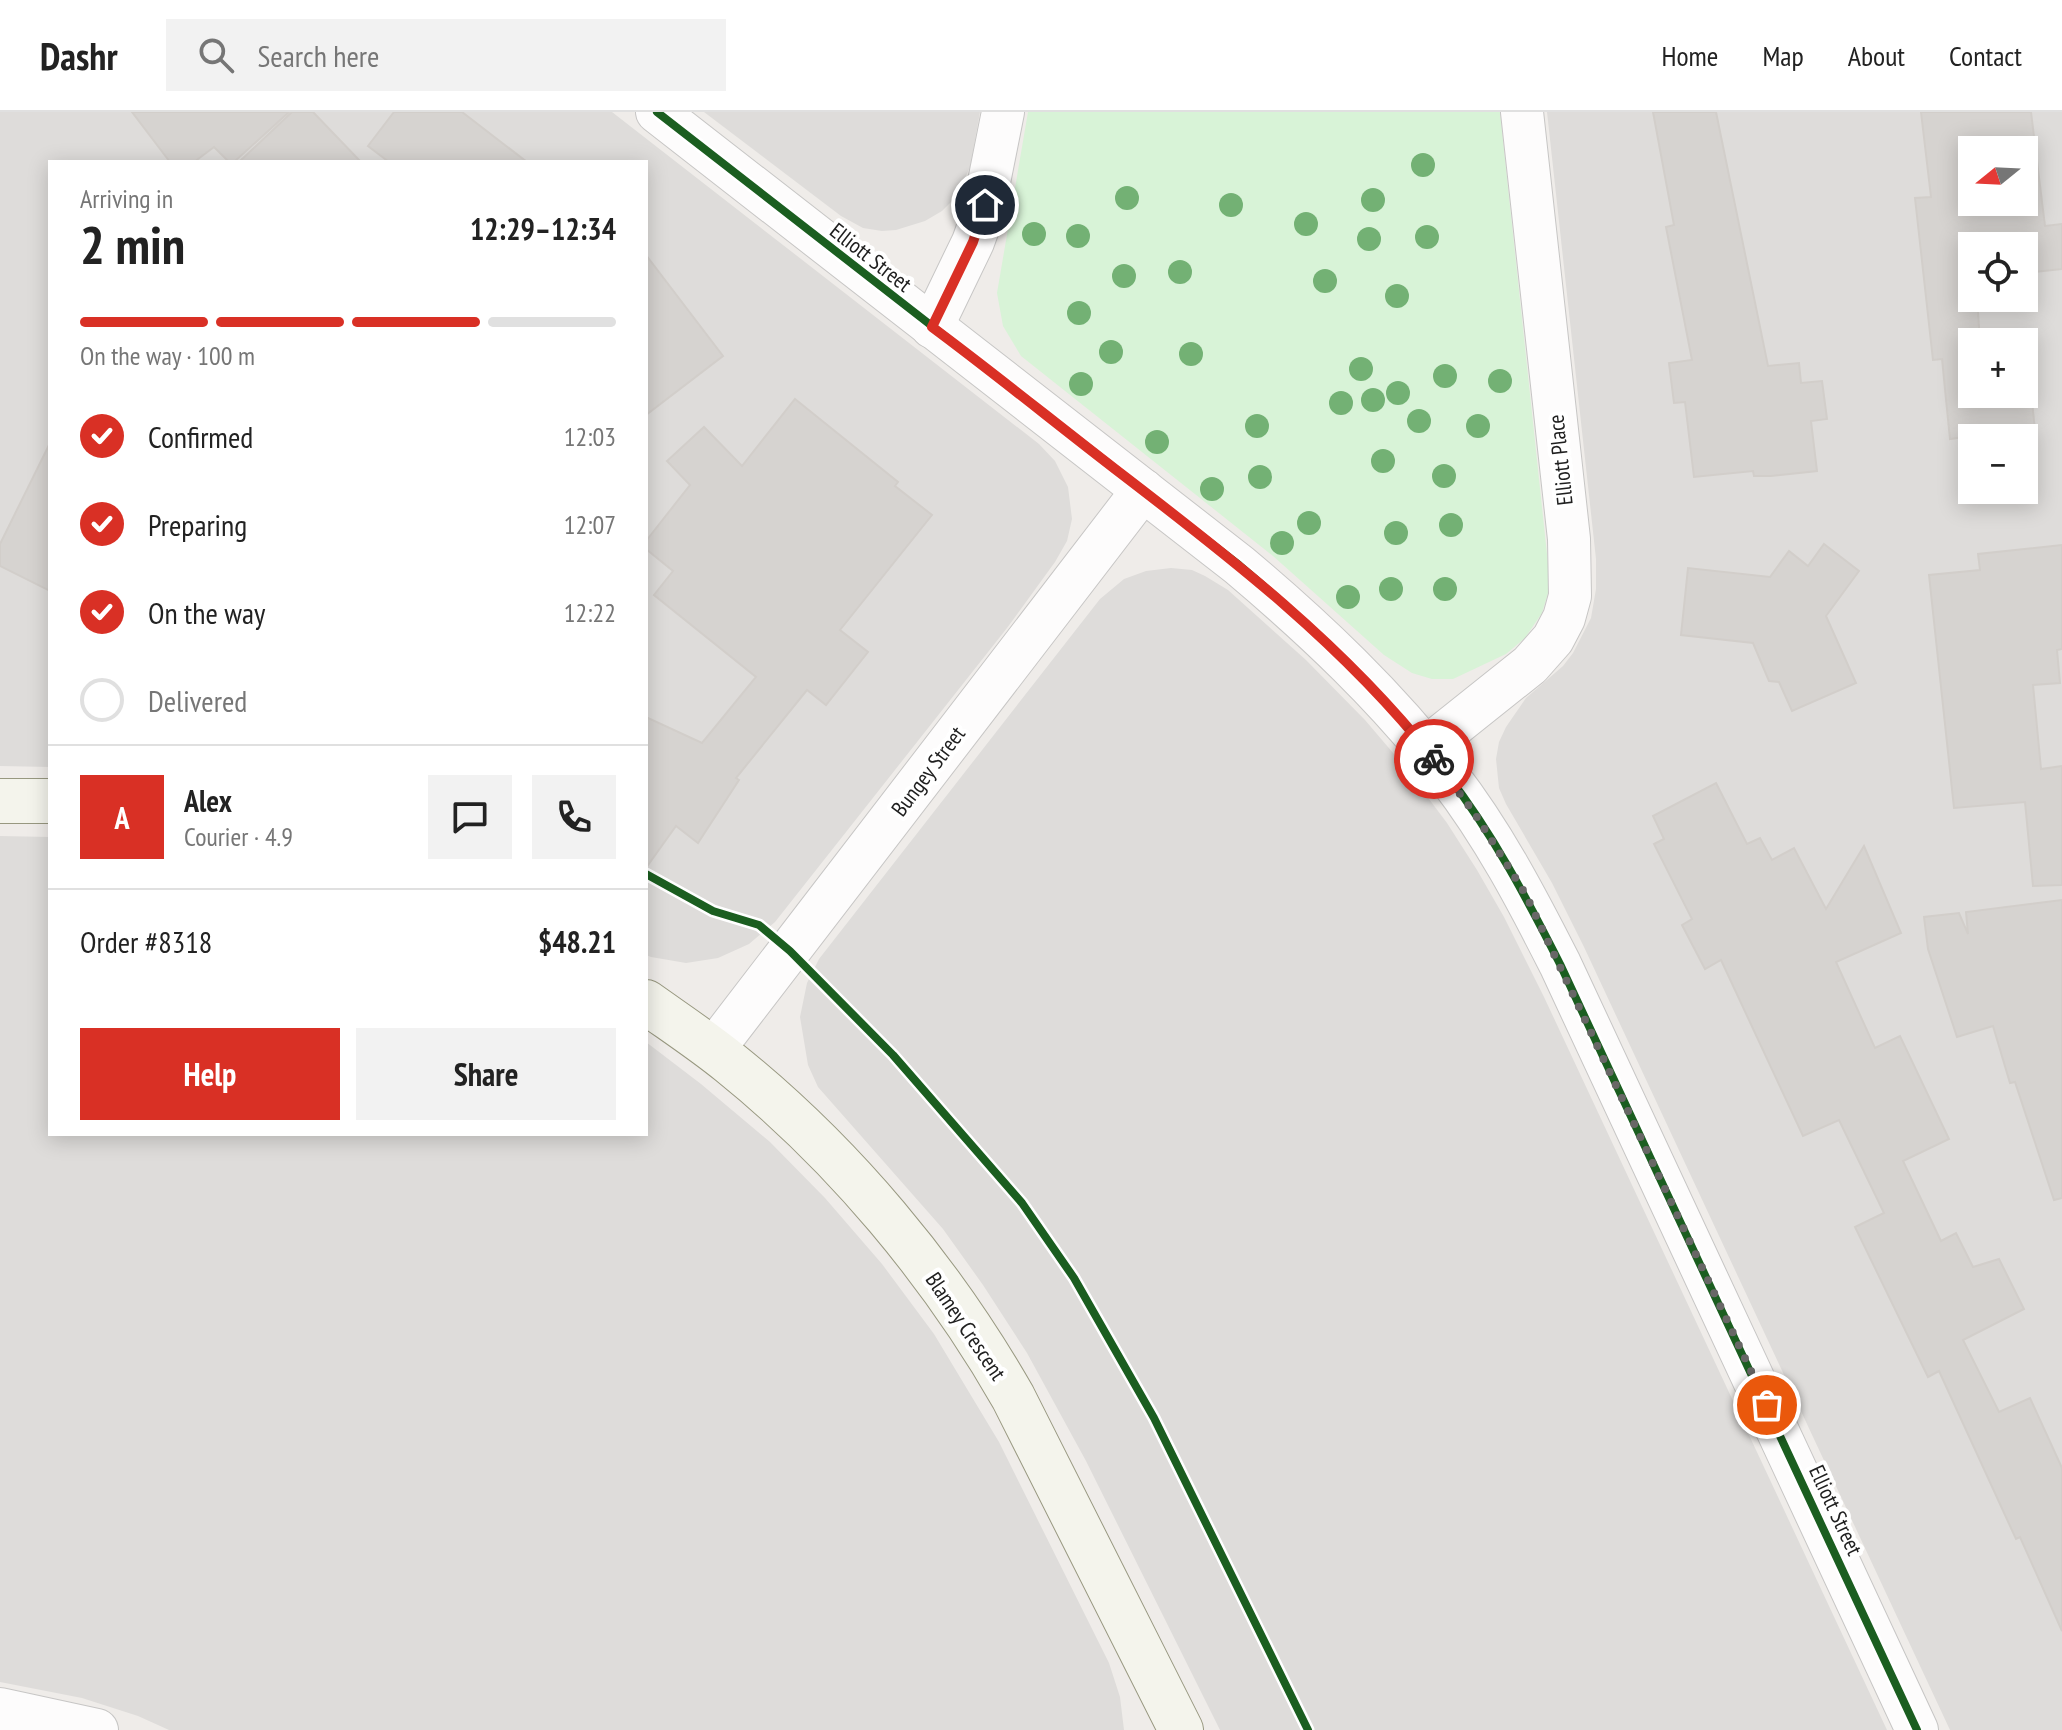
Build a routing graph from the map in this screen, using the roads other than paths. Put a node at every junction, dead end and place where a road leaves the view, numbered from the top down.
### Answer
1 (657, 112) edge
2 (1003, 112) edge
3 (1522, 112) edge
4 (932, 327) junction
5 (1143, 490) junction
6 (1426, 748) junction
7 (0, 801) edge
8 (48, 801) edge
9 (648, 1003) edge
10 (713, 1050) junction
11 (0, 1709) edge
12 (97, 1730) edge
13 (1181, 1730) edge
14 (1917, 1730) edge

1 - 4 street, Elliott Street
2 - 4 street
3 - 6 street, Elliott Place
4 - 5 street, Elliott Street
5 - 6 street, Elliott Street
5 - 10 street, Bungey Street
6 - 14 street, Elliott Street
7 - 8 street
9 - 10 street, Blamey Crescent
10 - 13 street, Blamey Crescent
11 - 12 street

